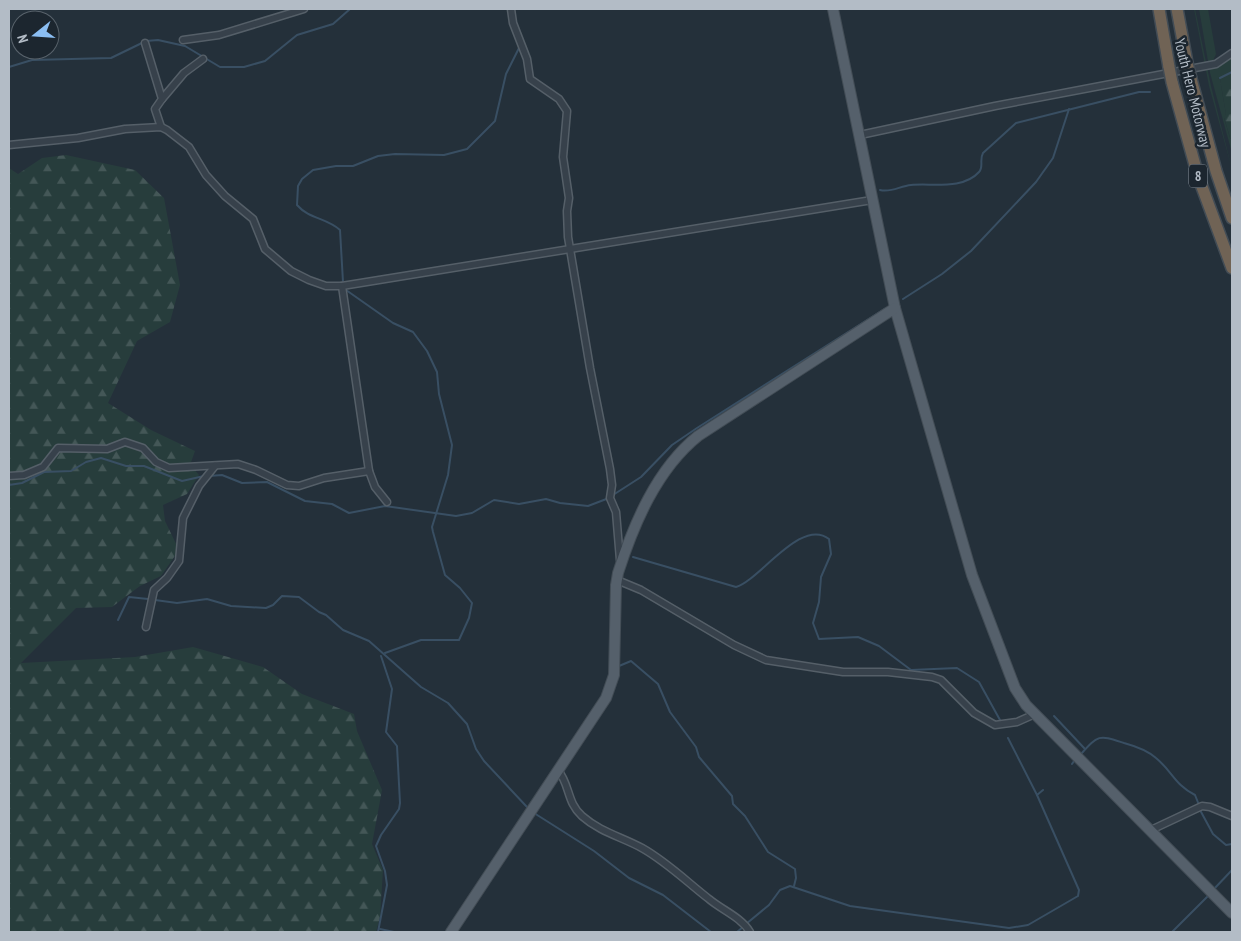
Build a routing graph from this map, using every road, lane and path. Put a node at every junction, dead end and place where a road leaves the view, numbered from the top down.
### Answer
1 (304, 9) edge
2 (511, 9) edge
3 (833, 9) edge
4 (1159, 9) edge
5 (1177, 9) edge
6 (183, 40) dead end
7 (145, 43) dead end
8 (1232, 54) edge
9 (203, 59) dead end
10 (162, 99) junction
11 (161, 127) junction
12 (860, 135) junction
13 (9, 145) edge
14 (872, 200) junction
15 (1232, 218) edge
16 (572, 249) junction
17 (1232, 268) edge
18 (342, 286) junction
19 (895, 308) junction
20 (215, 465) junction
21 (369, 471) junction
22 (9, 476) edge
23 (387, 502) dead end
24 (621, 565) junction
25 (617, 580) junction
26 (146, 627) dead end
27 (1035, 714) junction
28 (558, 770) junction
29 (1232, 816) edge
30 (1151, 830) junction
31 (1232, 913) edge
32 (451, 932) edge
33 (750, 932) edge

1 - 6 street
2 - 16 street
3 - 12 main road
4 - 17 highway, Youth Hero Motorway / 8, bridge
5 - 15 highway, Youth Hero Motorway / 8, bridge
7 - 10 street
8 - 12 street
9 - 10 street
10 - 11 street
11 - 13 street
11 - 18 street
12 - 14 main road
14 - 16 street
14 - 19 main road
16 - 18 street
16 - 24 street
18 - 21 street
19 - 24 main road
19 - 27 main road
20 - 21 street
20 - 22 street
20 - 26 street
21 - 23 street
24 - 25 main road
25 - 27 street
25 - 28 main road
27 - 30 main road
28 - 32 main road
28 - 33 street
29 - 30 street
30 - 31 main road

